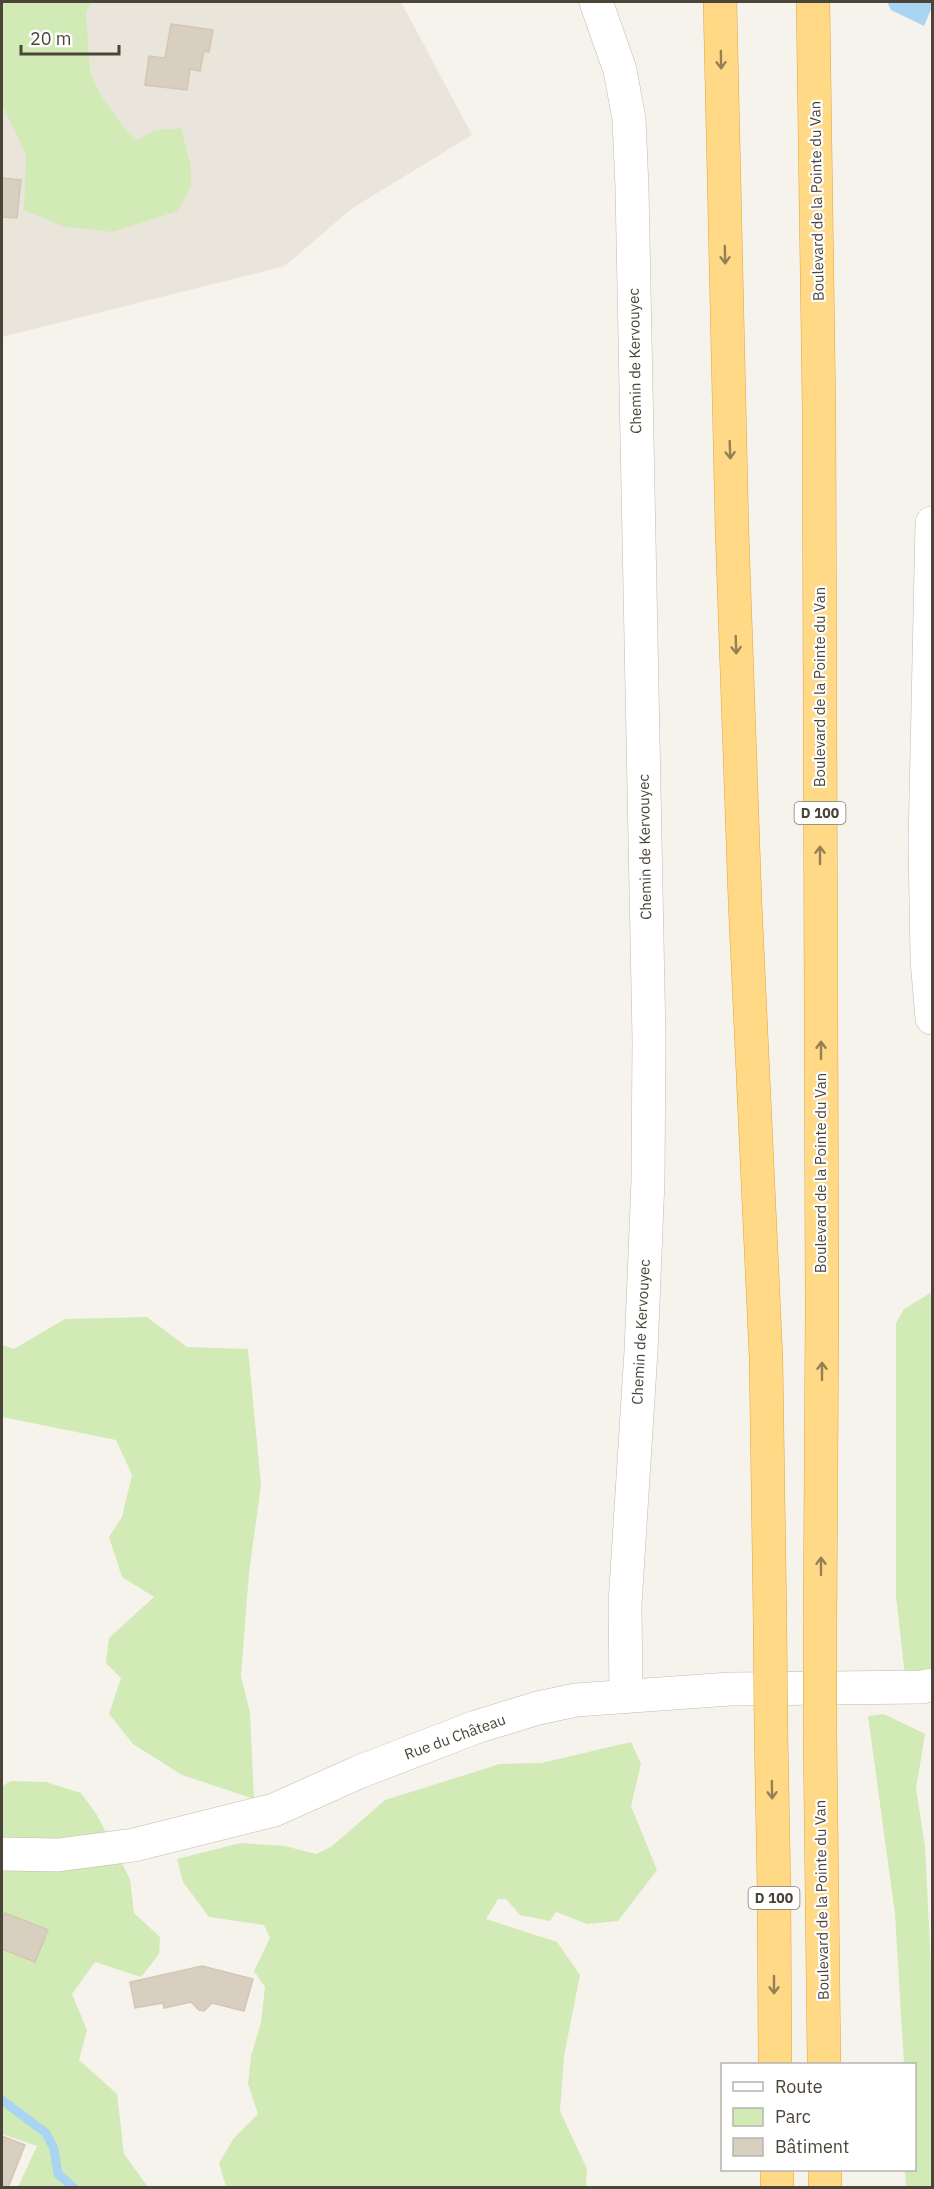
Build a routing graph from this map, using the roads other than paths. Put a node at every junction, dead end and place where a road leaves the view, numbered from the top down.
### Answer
1 (596, 2) edge
2 (720, 2) edge
3 (813, 2) edge
4 (933, 523) edge
5 (933, 1018) edge
6 (929, 1687) edge
7 (626, 1696) junction
8 (2, 1854) edge
9 (775, 2063) edge
10 (824, 2063) edge
11 (777, 2171) edge
12 (777, 2187) edge

1 - 7 street, Chemin de Kervouyec
2 -> 9 highway, D 100, bridge
10 -> 3 highway, Boulevard de la Pointe du Van / D 100, bridge
4 - 5 street
6 - 7 street, Rue du Château
7 - 8 street, Rue du Château
11 - 12 highway

